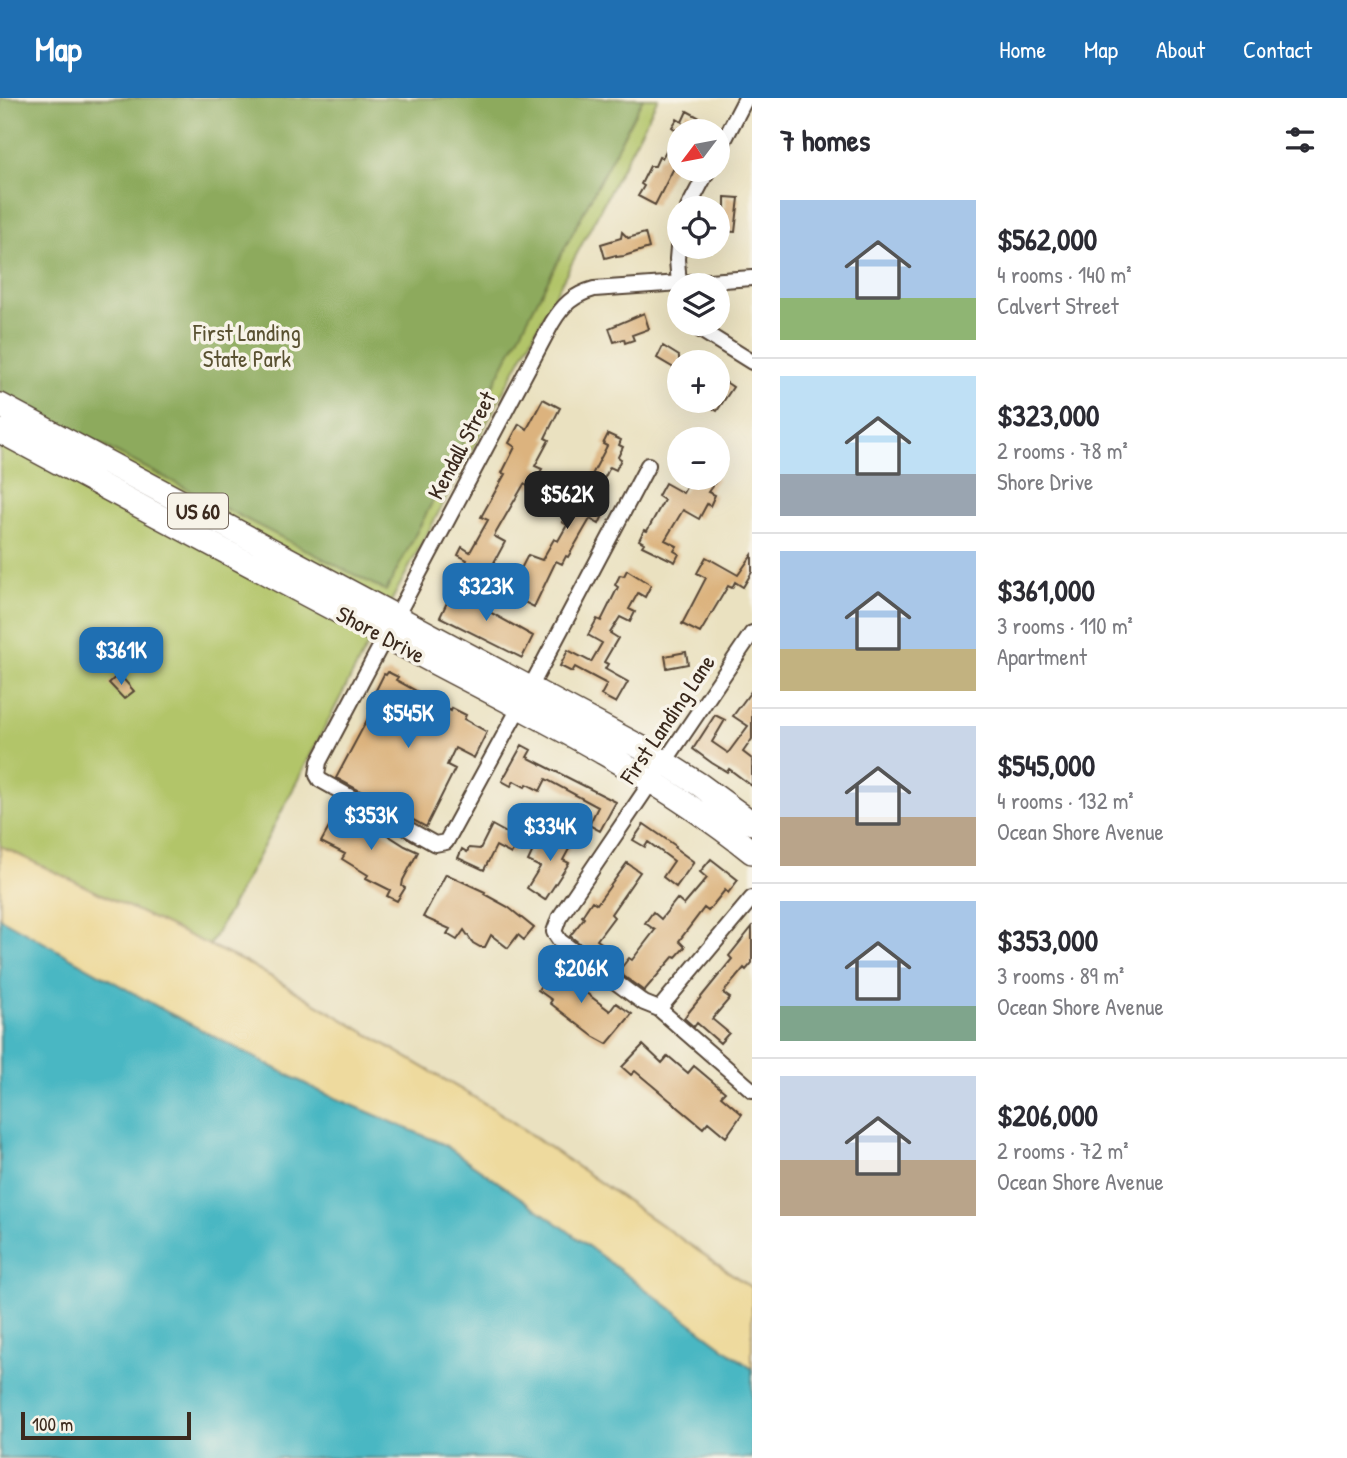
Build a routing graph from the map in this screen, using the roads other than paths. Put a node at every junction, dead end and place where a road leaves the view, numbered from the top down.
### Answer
1 (746, 106) edge
2 (730, 132) edge
3 (752, 278) edge
4 (730, 280) edge
5 (667, 285) edge
6 (710, 336) edge
7 (752, 362) edge
8 (0, 405) edge
9 (0, 431) edge
10 (648, 465) dead end
11 (390, 626) junction
12 (752, 633) edge
13 (525, 698) junction
14 (658, 772) junction
15 (752, 824) edge
16 (752, 852) edge
17 (752, 898) edge
18 (659, 1009) junction
19 (752, 1090) edge

1 - 2 street
3 - 4 street, Kendall Street
5 - 11 street, Kendall Street
6 - 7 street
8 - 11 highway, Shore Drive / US 60
9 - 11 highway, Shore Drive / US 60
10 - 13 street
11 - 13 highway, Shore Drive / US 60
11 - 13 street, Kendall Street
12 - 14 street, First Landing Lane
13 - 14 highway, Shore Drive / US 60
14 - 15 highway, Shore Drive / US 60
14 - 16 highway, Shore Drive / US 60
14 - 18 street, First Landing Lane
17 - 18 street
18 - 19 street

